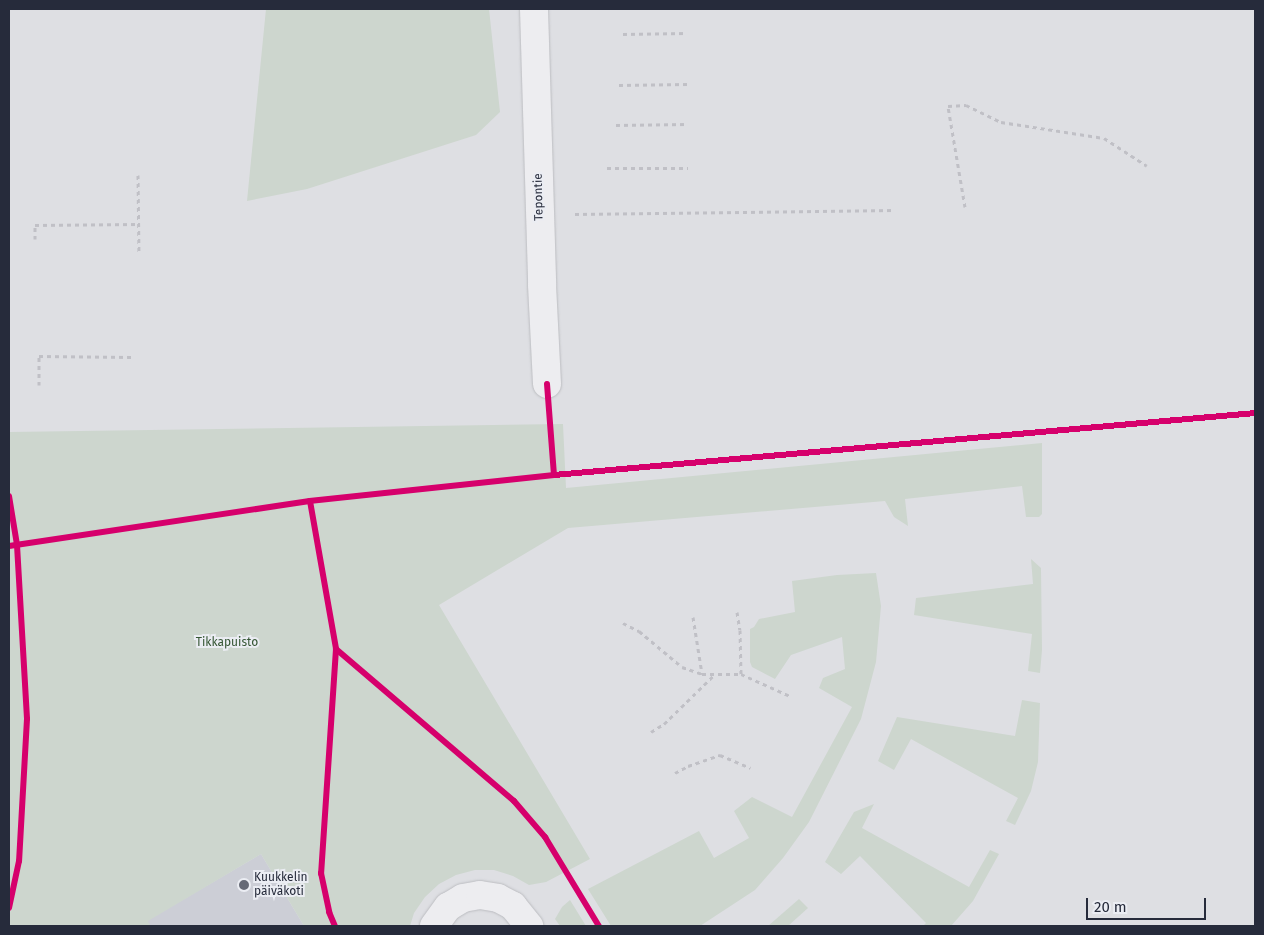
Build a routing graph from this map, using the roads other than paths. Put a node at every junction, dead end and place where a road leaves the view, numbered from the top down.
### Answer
1 (534, 9) edge
2 (547, 384) dead end
3 (434, 926) edge
4 (529, 926) edge

1 - 2 street, Tepontie
3 - 4 street

